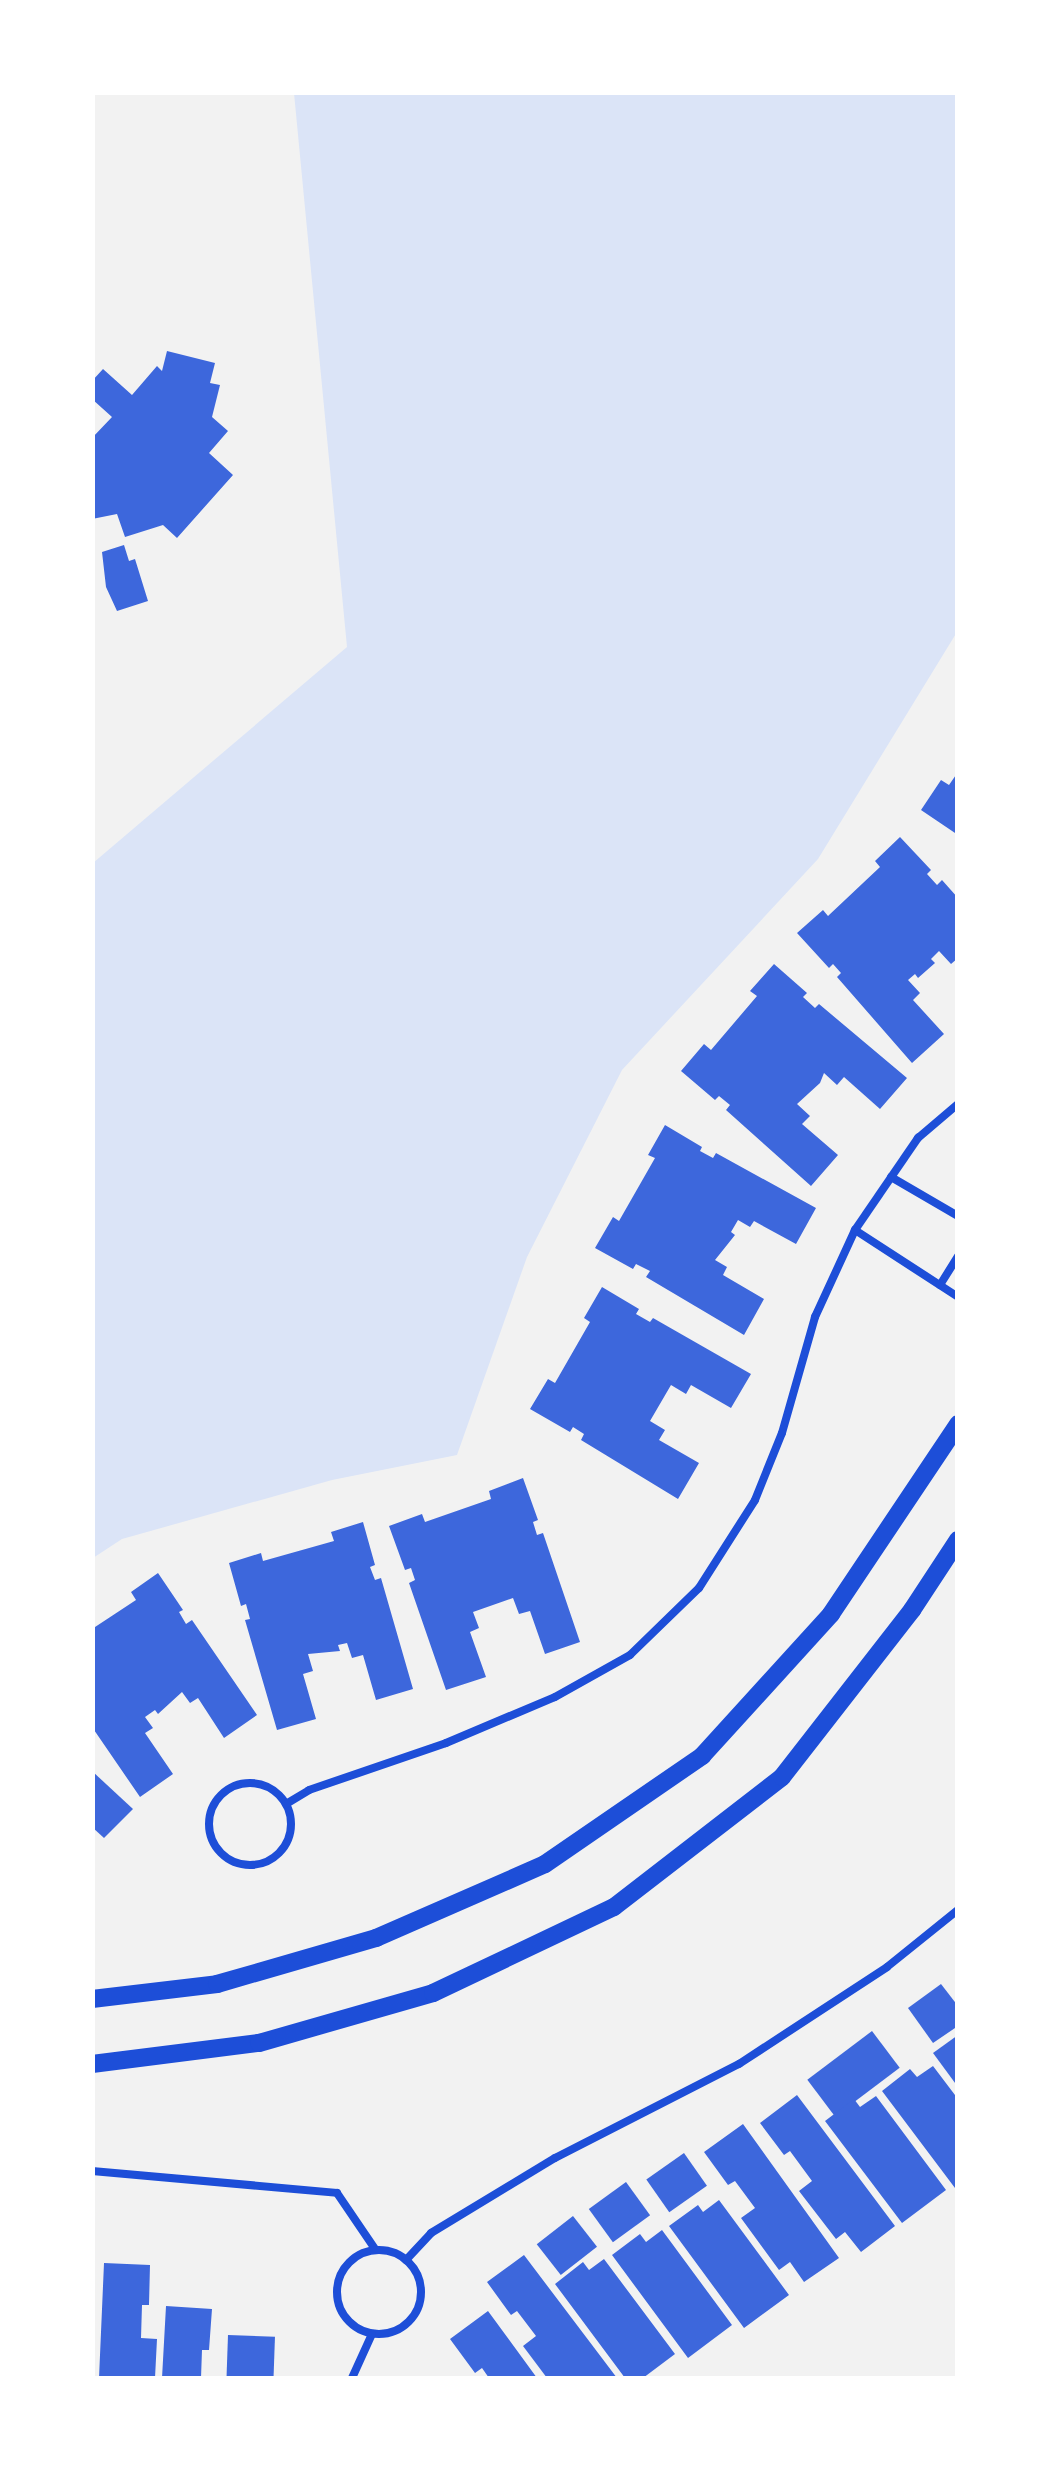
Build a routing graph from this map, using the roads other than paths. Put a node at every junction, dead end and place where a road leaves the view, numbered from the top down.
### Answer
1 (958, 1104) edge
2 (891, 1177) junction
3 (958, 1216) edge
4 (855, 1230) junction
5 (958, 1256) edge
6 (940, 1285) junction
7 (958, 1296) edge
8 (958, 1424) edge
9 (958, 1540) edge
10 (286, 1804) junction
11 (958, 1910) edge
12 (92, 1999) edge
13 (92, 2064) edge
14 (92, 2170) edge
15 (374, 2249) junction
16 (406, 2260) junction
17 (372, 2334) junction
18 (352, 2378) edge

1 - 2 lane
2 - 3 lane
2 - 4 lane
4 - 6 lane
4 - 10 lane
5 - 6 lane
6 - 7 lane
8 - 12 street
9 - 13 street
10 - 10 lane
11 - 16 lane
14 - 15 lane
15 - 16 lane
15 - 17 lane
16 - 17 lane
17 - 18 lane

